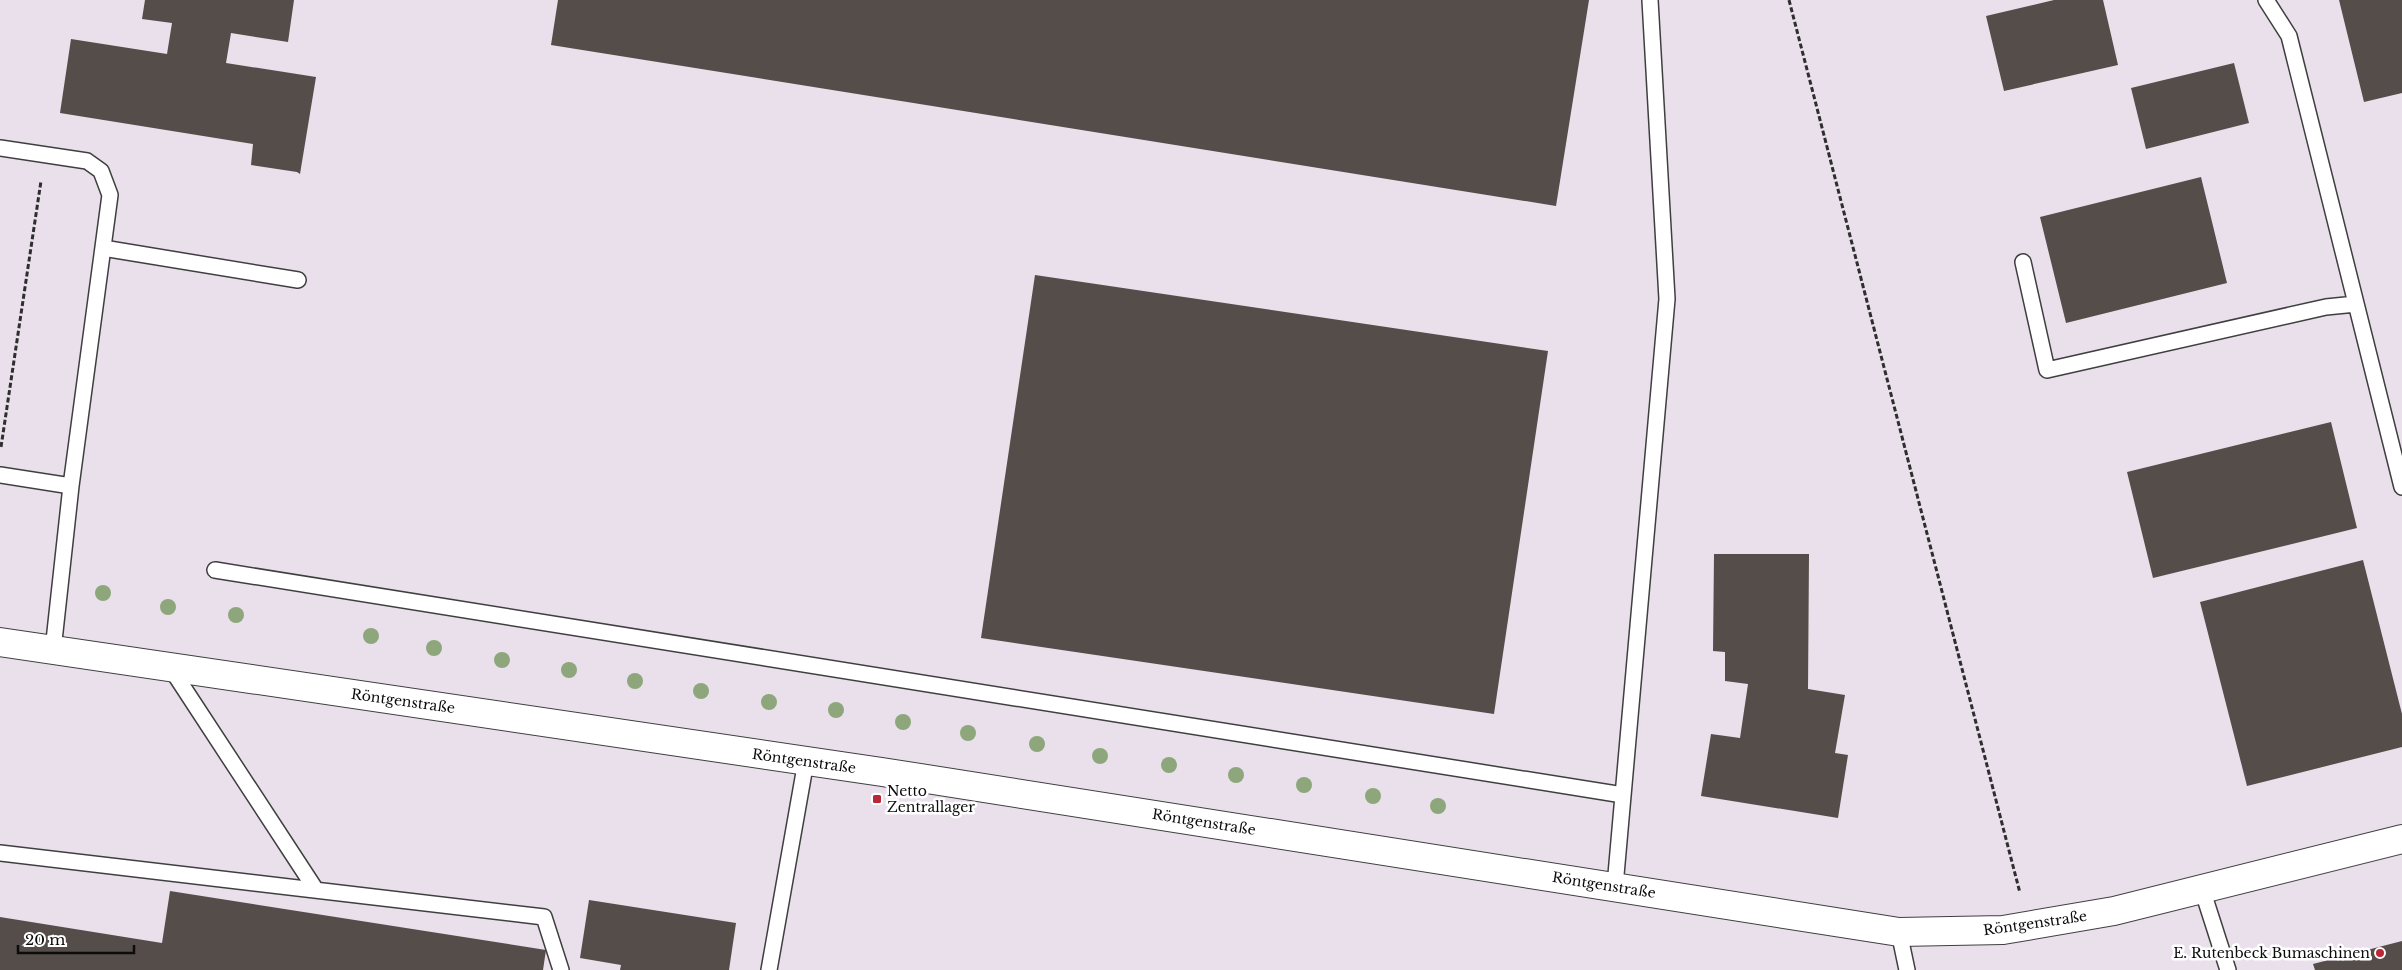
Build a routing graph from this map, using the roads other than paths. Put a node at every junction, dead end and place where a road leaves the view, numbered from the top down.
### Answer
1 (1650, 0) edge
2 (2266, 0) edge
3 (0, 148) edge
4 (103, 248) junction
5 (2023, 262) dead end
6 (298, 280) dead end
7 (2356, 304) junction
8 (0, 475) edge
9 (71, 486) junction
10 (2402, 487) edge
11 (215, 570) dead end
12 (0, 642) edge
13 (53, 650) junction
14 (170, 666) junction
15 (806, 761) junction
16 (1623, 795) junction
17 (2402, 839) edge
18 (0, 853) edge
19 (1615, 886) junction
20 (2202, 889) junction
21 (316, 890) junction
22 (1899, 932) junction
23 (561, 970) edge
24 (769, 970) edge
25 (1906, 970) edge
26 (2228, 970) edge

1 - 16 lane
2 - 7 lane
3 - 4 lane
4 - 6 lane
4 - 9 lane
5 - 7 lane
7 - 10 lane
8 - 9 lane
9 - 13 lane
11 - 16 lane
12 - 13 street, Röntgenstraße
13 - 14 street, Röntgenstraße
14 - 15 street, Röntgenstraße
14 - 21 lane
15 - 19 street, Röntgenstraße
15 - 24 lane
16 - 19 lane
17 - 20 street, Röntgenstraße
18 - 21 lane
19 - 22 street, Röntgenstraße
20 - 22 street, Röntgenstraße
20 - 26 lane
21 - 23 lane
22 - 25 lane

